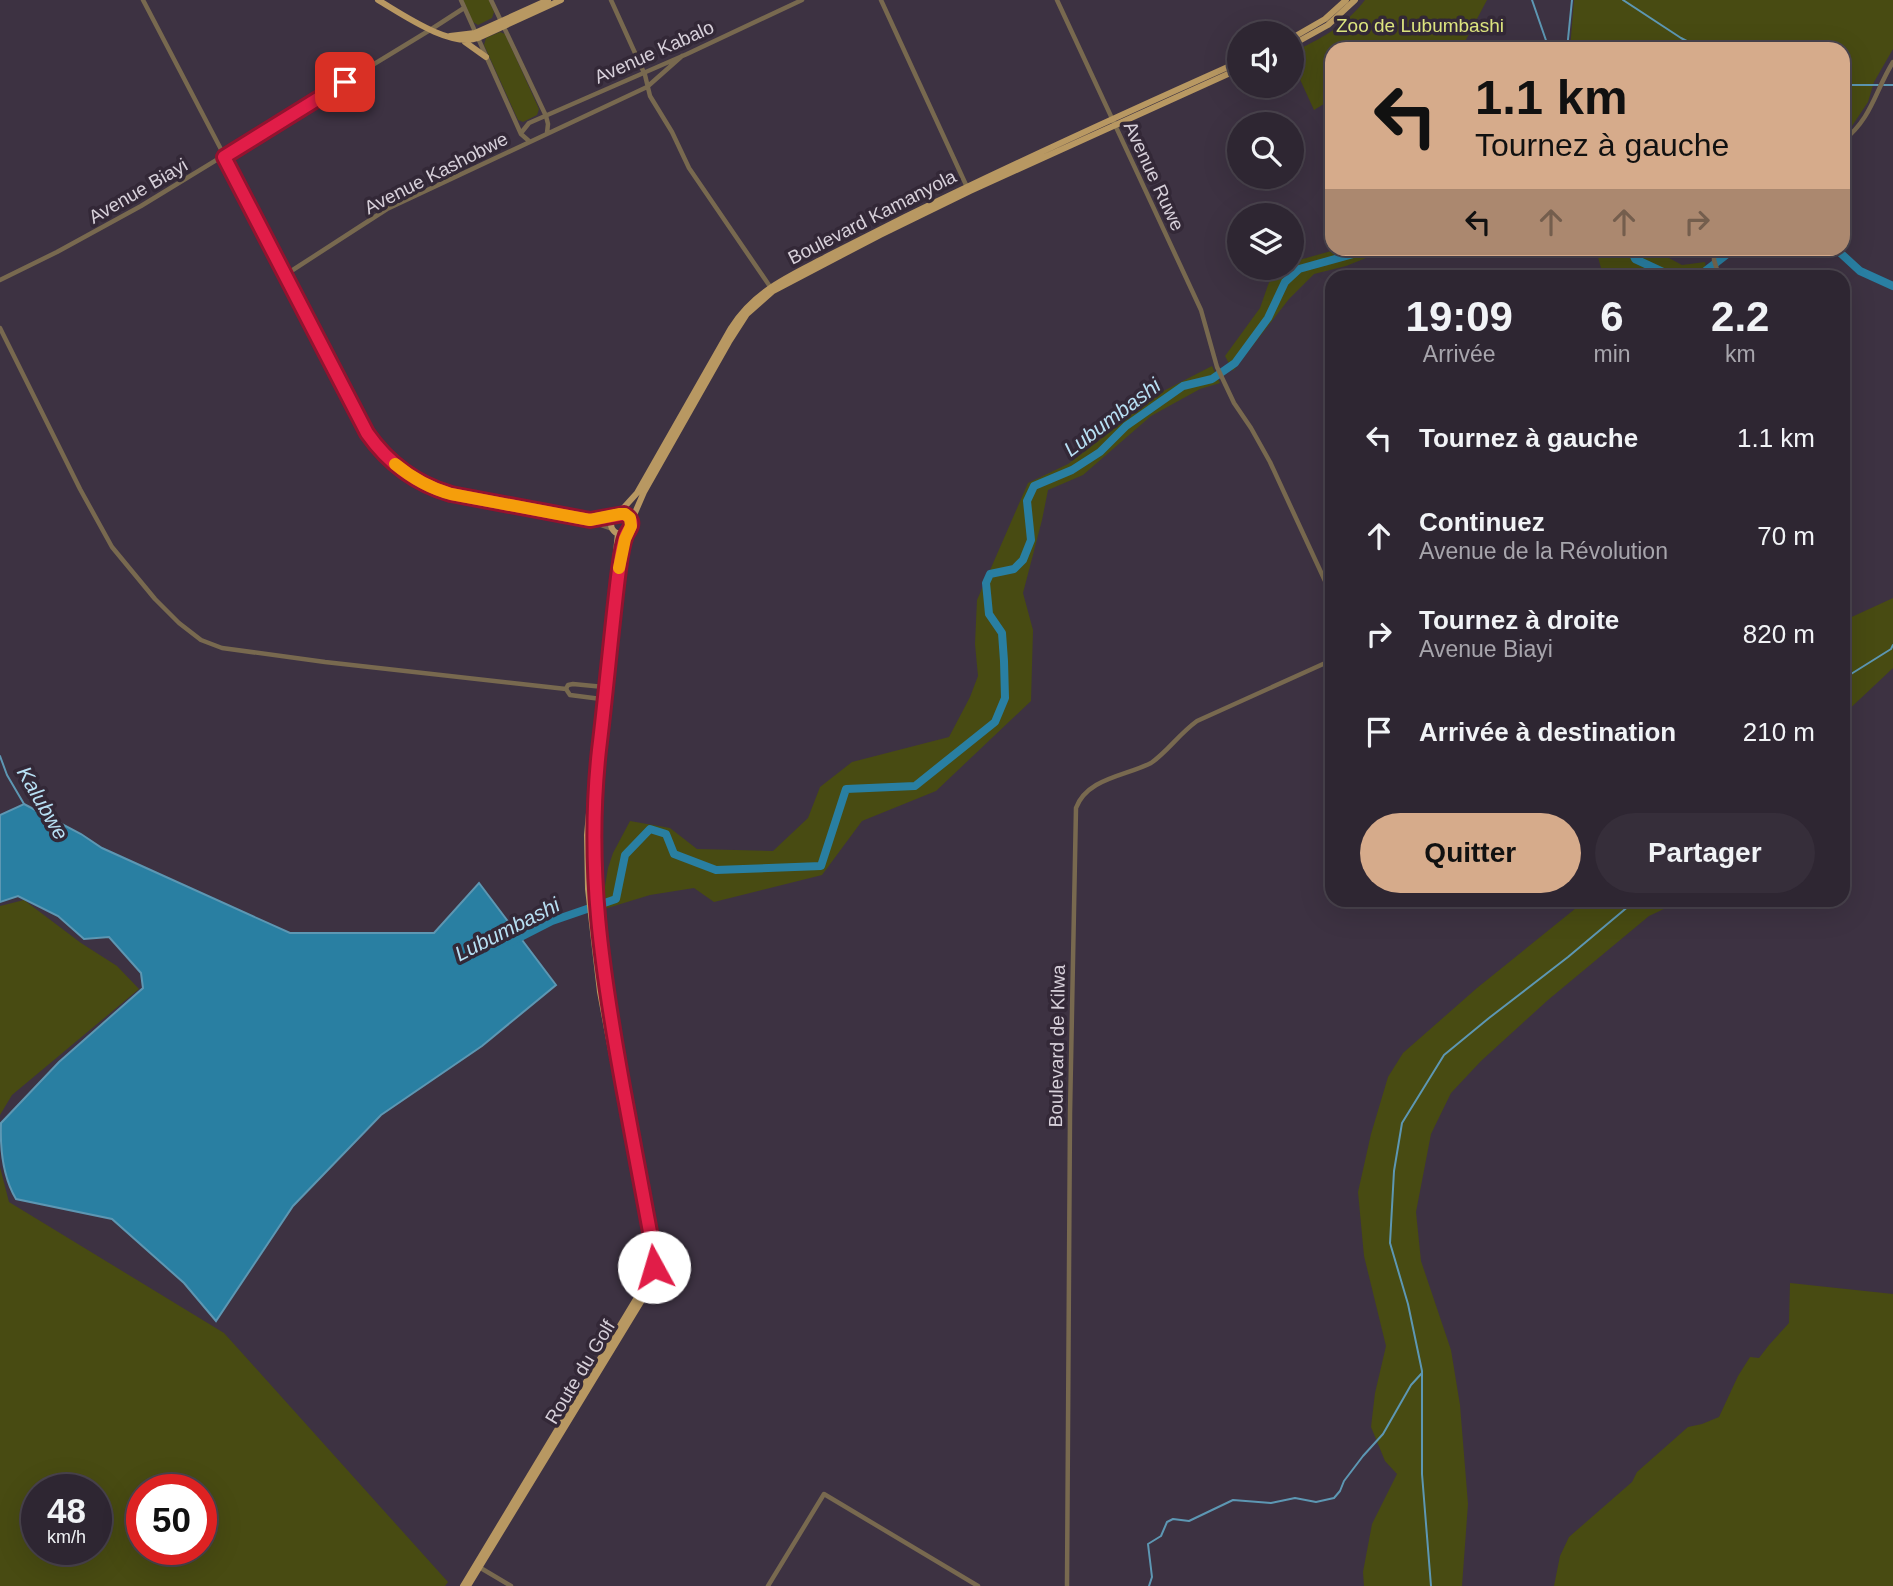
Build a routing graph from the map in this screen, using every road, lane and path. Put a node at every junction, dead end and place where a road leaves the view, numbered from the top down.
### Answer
1 (143, 0) edge
2 (378, 0) edge
3 (461, 0) edge
4 (491, 0) edge
5 (548, 0) edge
6 (561, 0) edge
7 (611, 0) edge
8 (802, 0) edge
9 (881, 0) edge
10 (1057, 0) edge
11 (1346, 0) edge
12 (1355, 0) edge
13 (464, 8) junction
14 (503, 24) junction
15 (430, 30) junction
16 (1304, 31) edge
17 (477, 35) junction
18 (448, 36) junction
19 (1304, 38) edge
20 (463, 41) junction
21 (682, 56) junction
22 (486, 57) junction
23 (1893, 62) edge
24 (1227, 68) edge
25 (644, 73) junction
26 (1227, 74) edge
27 (647, 87) junction
28 (546, 116) junction
29 (1114, 122) junction
30 (521, 133) junction
31 (547, 134) junction
32 (1850, 134) edge
33 (530, 141) junction
34 (514, 149) junction
35 (224, 157) junction
36 (969, 189) junction
37 (285, 275) junction
38 (0, 279) edge
39 (772, 289) junction
40 (0, 328) edge
41 (672, 436) junction
42 (617, 514) junction
43 (590, 520) junction
44 (631, 522) junction
45 (615, 531) junction
46 (627, 532) junction
47 (1325, 581) edge
48 (1325, 663) edge
49 (603, 687) junction
50 (566, 689) junction
51 (602, 699) junction
52 (478, 1566) junction
53 (463, 1586) edge
54 (468, 1586) edge
55 (511, 1586) edge
56 (768, 1586) edge
57 (978, 1586) edge
58 (1067, 1586) edge

1 - 35 street
2 - 15 main road
3 - 13 street
4 - 14 street
5 - 14 main road
6 - 14 main road
7 - 25 street
8 - 21 street, Avenue Kabalo
9 - 36 street
10 - 29 street, Avenue Ruwe
11 - 16 main road
12 - 19 main road
13 - 15 street, Avenue Biayi
13 - 17 street
14 - 17 main road
14 - 28 street
15 - 18 main road
15 - 35 street, Avenue Biayi
17 - 18 main road
17 - 20 main road
17 - 22 street
18 - 20 main road
20 - 22 main road
21 - 25 street, Avenue Kabalo
21 - 27 street, Avenue Kabalo
22 - 30 street
23 - 32 street
24 - 29 main road, Boulevard Kamanyola
25 - 27 street
25 - 28 street, Avenue Kabalo
26 - 29 main road, Boulevard Kamanyola
27 - 31 street, Avenue Kabalo
27 - 39 street
28 - 30 street, Avenue Kabalo
28 - 31 street
29 - 36 main road, Boulevard Kamanyola
29 - 47 street, Avenue Ruwe
30 - 33 street
30 - 34 street
31 - 33 street, Avenue Kabalo
33 - 34 street, Avenue Kashobwe
34 - 37 street, Avenue Kashobwe
35 - 37 street
35 - 38 street, Avenue Biayi
36 - 39 main road, Boulevard Kamanyola
37 - 43 street
39 - 41 main road, Boulevard Kamanyola
40 - 50 street
41 - 42 main road, Boulevard Kamanyola
41 - 44 main road, Boulevard Kamanyola
42 - 43 street
42 - 44 main road
42 - 45 main road
43 - 45 street
44 - 46 main road
45 - 46 main road
45 - 49 main road
46 - 49 main road, Route du Golf
48 - 58 street, Boulevard de Kilwa
49 - 50 street
49 - 51 main road, Route du Golf
50 - 51 street
51 - 52 main road, Route du Golf
52 - 53 main road
52 - 54 main road, Route du Golf
52 - 55 street
56 - 57 street

